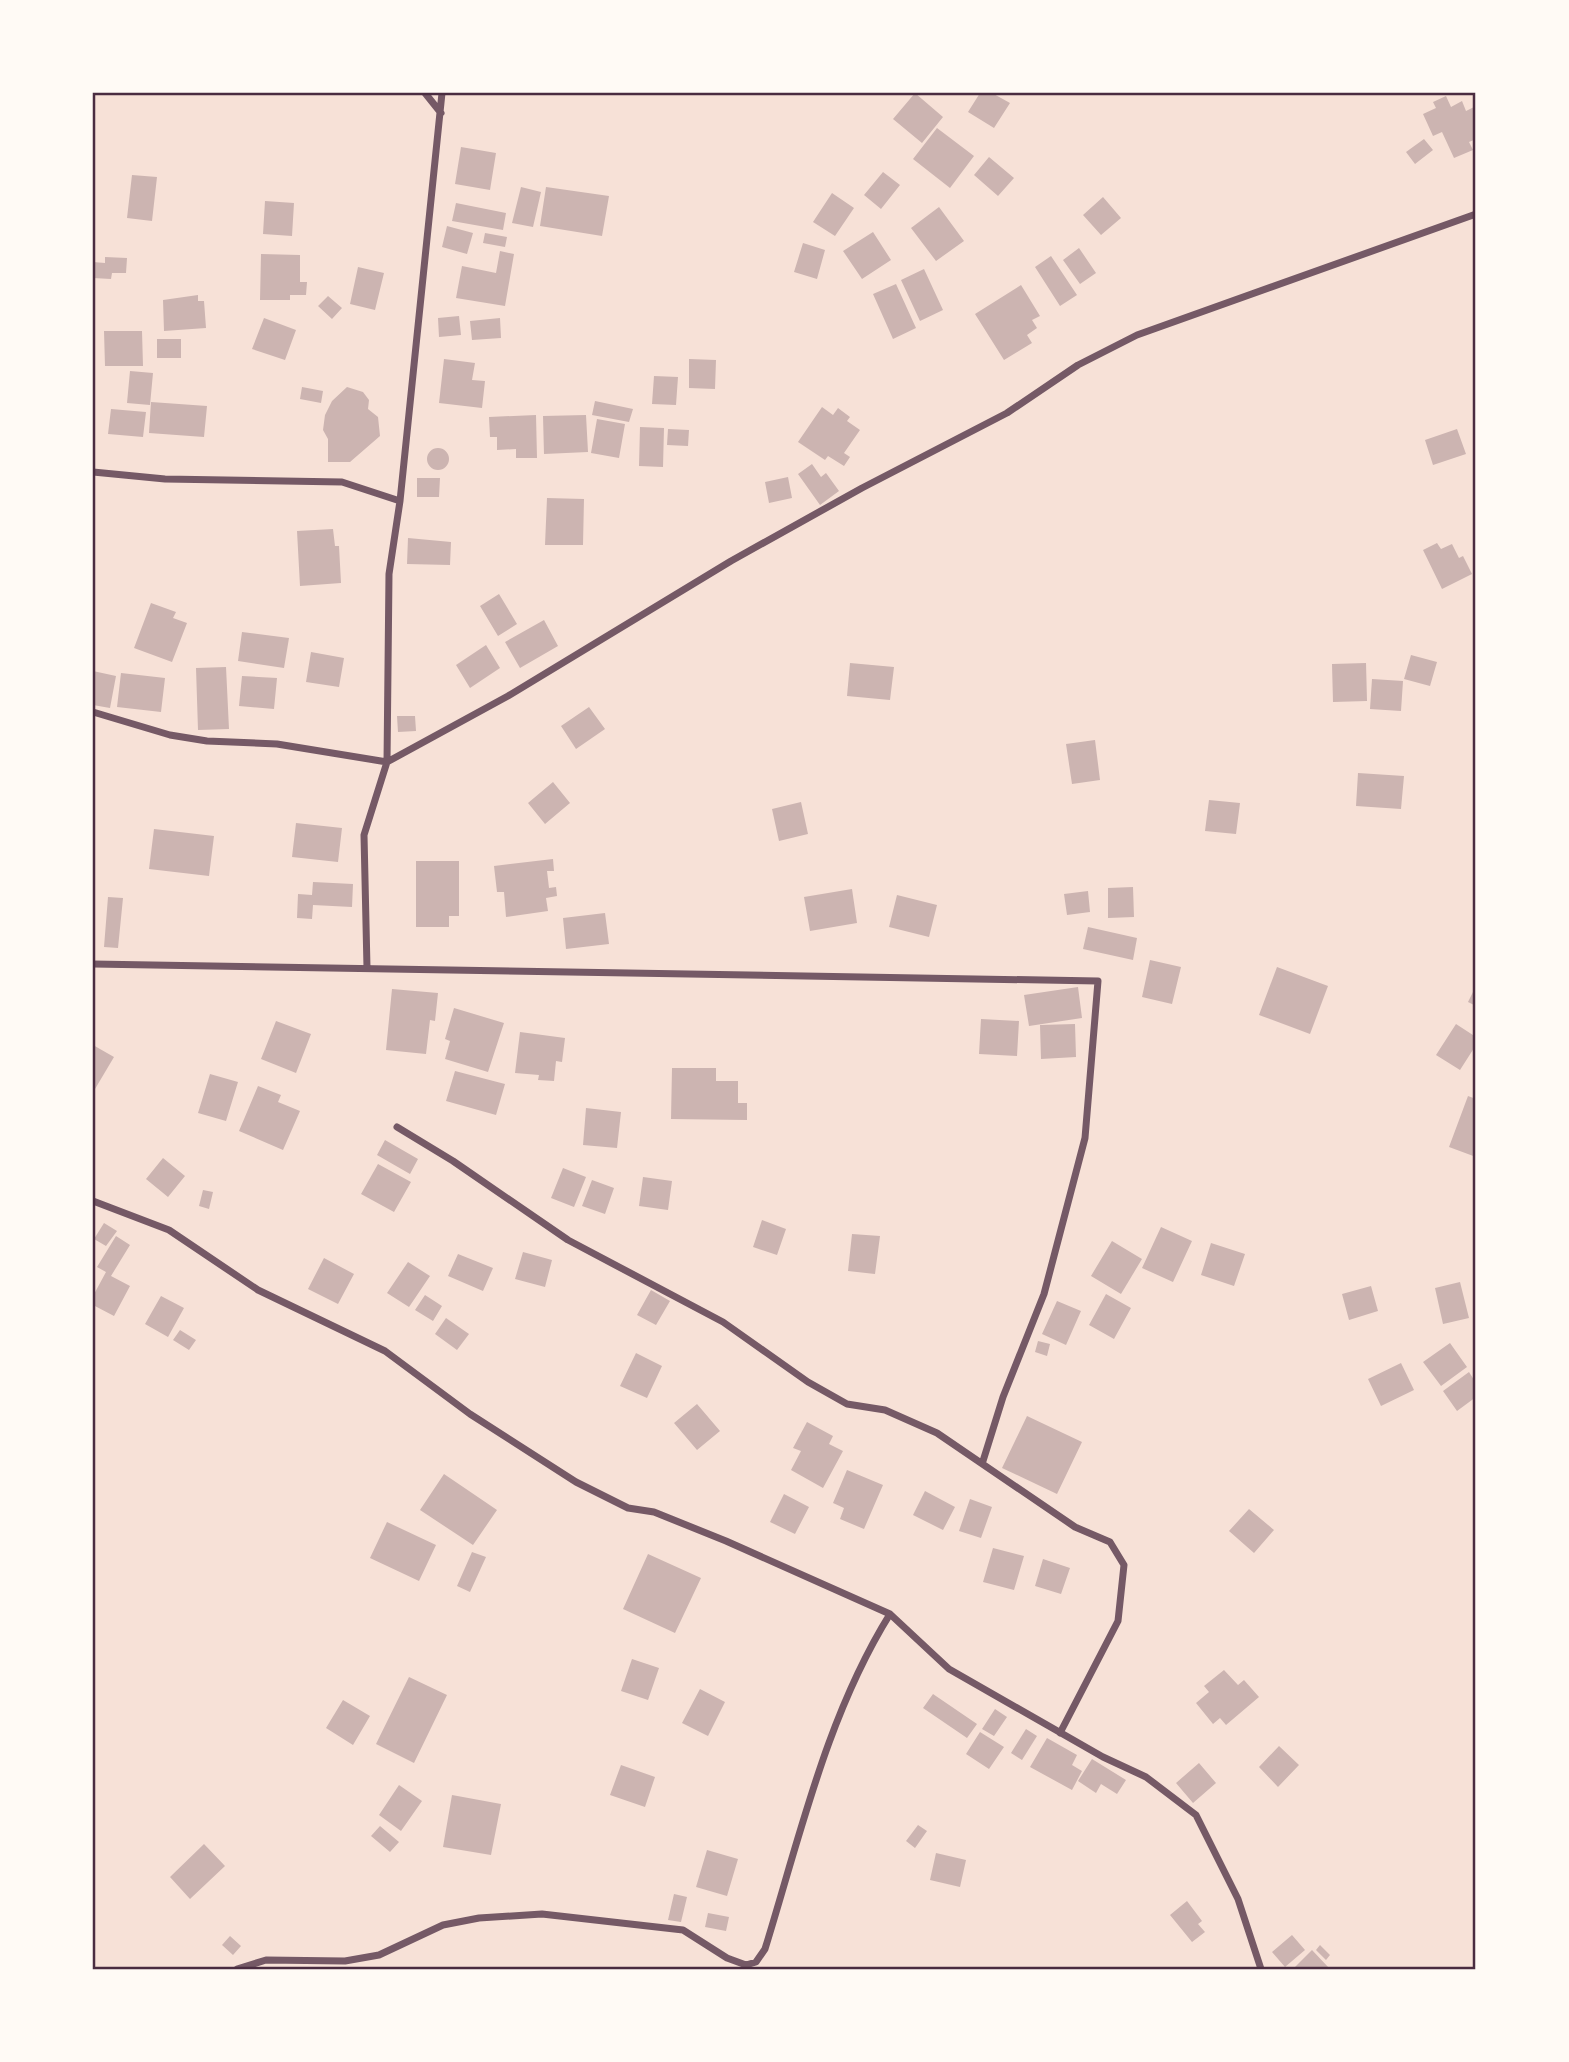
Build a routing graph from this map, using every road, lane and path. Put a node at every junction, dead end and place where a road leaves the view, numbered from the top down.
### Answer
1 (425, 93) edge
2 (442, 93) edge
3 (442, 113) junction
4 (1476, 214) edge
5 (93, 472) edge
6 (400, 501) junction
7 (93, 712) edge
8 (387, 762) junction
9 (93, 964) edge
10 (368, 968) junction
11 (397, 1127) dead end
12 (93, 1201) edge
13 (983, 1461) junction
14 (890, 1614) junction
15 (1060, 1732) junction
16 (237, 1969) edge
17 (1261, 1969) edge

1 - 3 street
2 - 3 street
3 - 6 street
4 - 8 street
5 - 6 street
6 - 8 street
7 - 8 street
8 - 10 street
9 - 10 street
10 - 13 street
11 - 13 street
12 - 14 street
13 - 15 street
14 - 15 street
14 - 16 street
15 - 17 street

